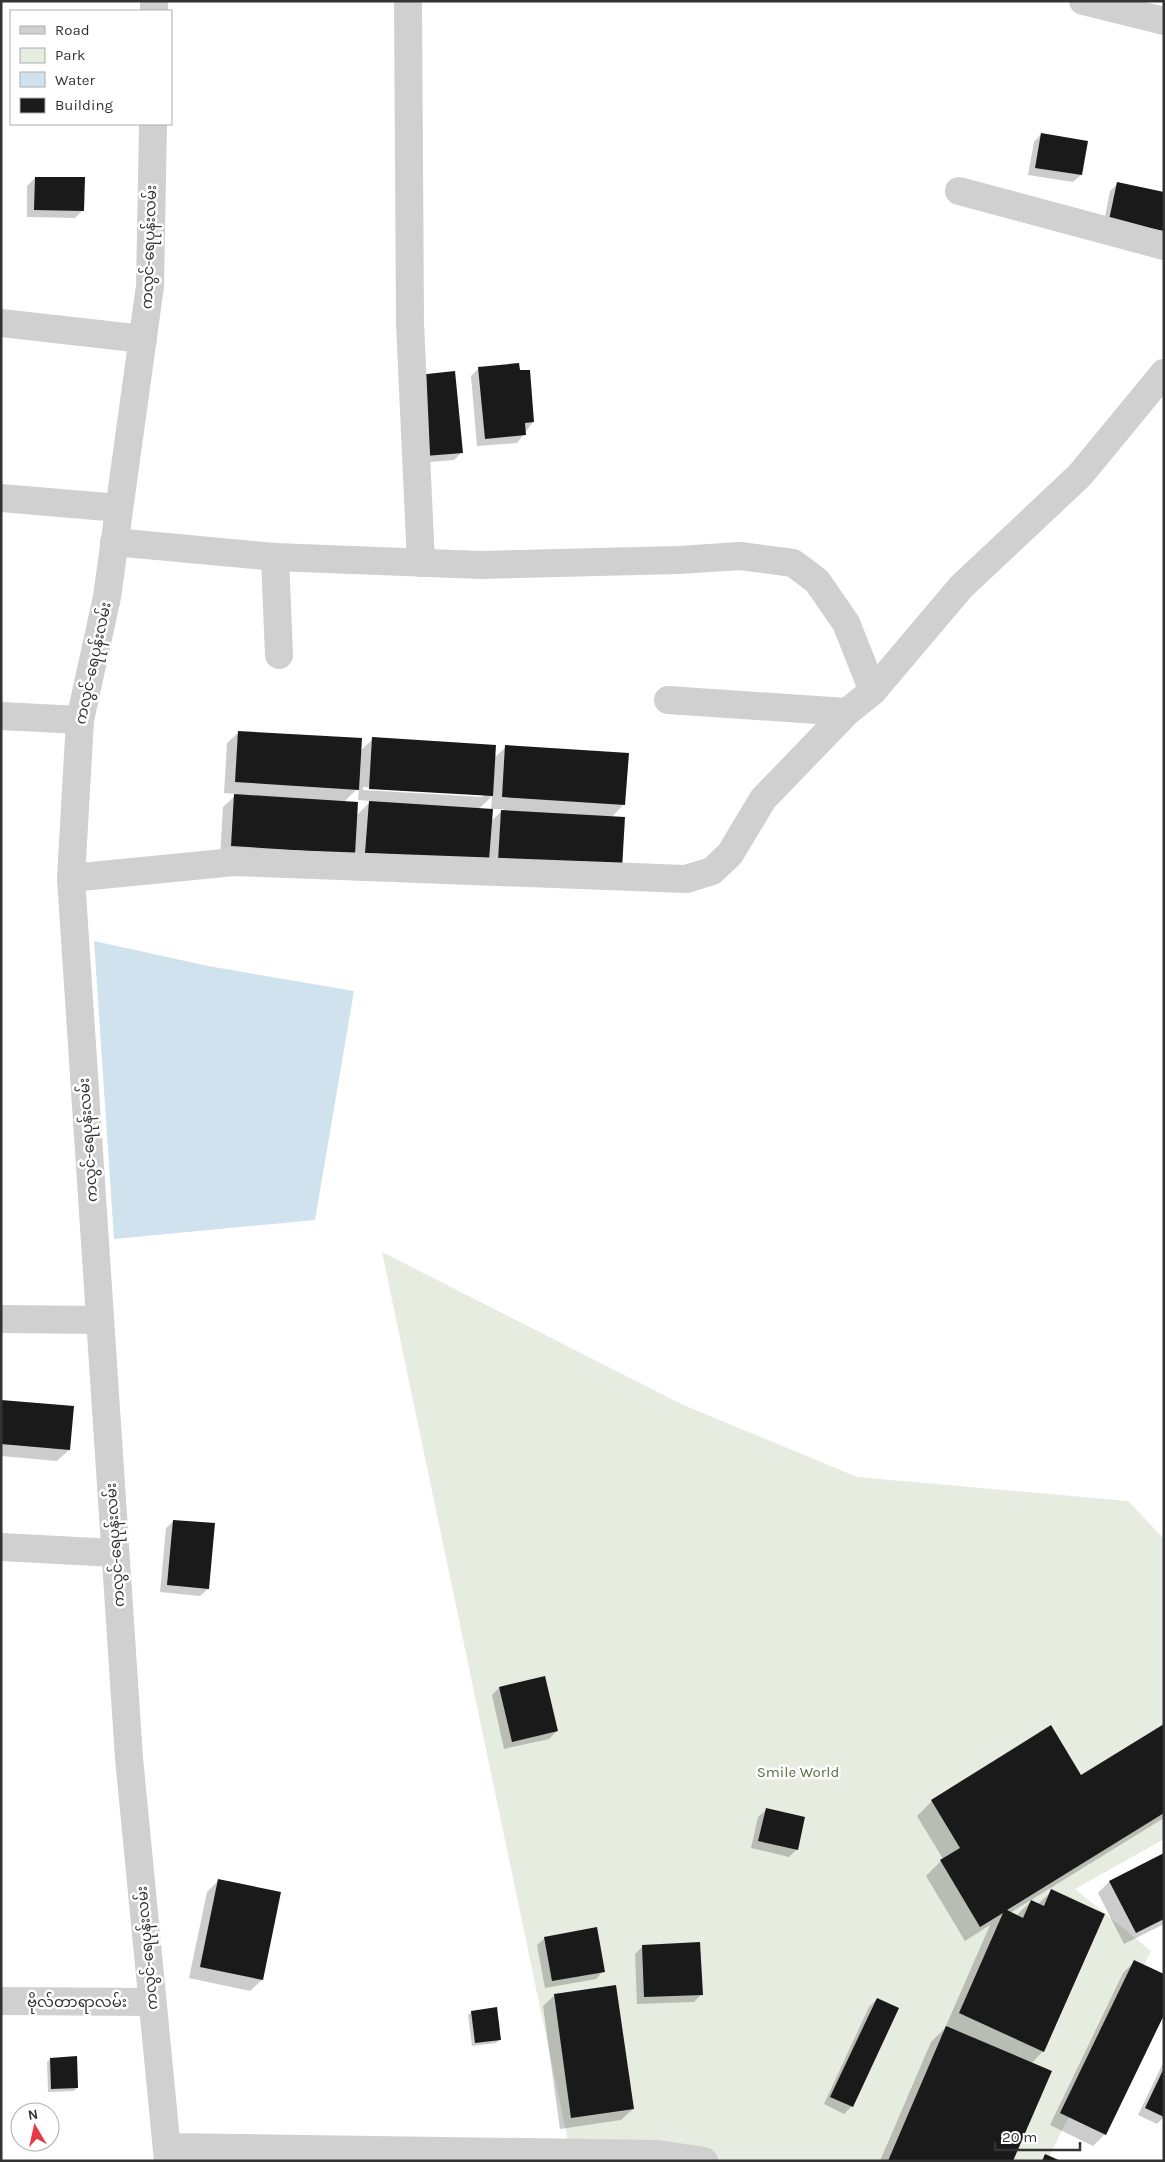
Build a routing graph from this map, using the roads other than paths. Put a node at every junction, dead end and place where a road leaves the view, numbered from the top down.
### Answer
1 (408, 1) edge
2 (1084, 1) edge
3 (1150, 13) edge
4 (152, 125) edge
5 (959, 191) dead end
6 (1164, 246) edge
7 (1, 323) edge
8 (143, 339) junction
9 (1164, 373) edge
10 (1, 498) edge
11 (119, 508) junction
12 (114, 542) junction
13 (276, 558) junction
14 (421, 562) junction
15 (279, 655) dead end
16 (873, 692) junction
17 (668, 700) dead end
18 (847, 712) junction
19 (1, 716) edge
20 (80, 720) junction
21 (71, 878) junction
22 (1, 1319) edge
23 (100, 1320) junction
24 (1, 1547) edge
25 (115, 1552) junction
26 (1, 2001) edge
27 (152, 2002) junction
28 (167, 2154) edge
29 (704, 2161) edge

1 - 14 street
2 - 3 street
4 - 8 street, ကလွင်-ရေပုန်းလမ်း
5 - 6 street
7 - 8 street
8 - 11 street, ကလွင်-ရေပုန်းလမ်း
9 - 16 street
10 - 11 street
11 - 12 street, ကလွင်-ရေပုန်းလမ်း
12 - 13 street
12 - 20 street, ကလွင်-ရေပုန်းလမ်း
13 - 14 street
13 - 15 street
14 - 16 street
16 - 18 street
17 - 18 street
18 - 21 street
19 - 20 street
20 - 21 street, ကလွင်-ရေပုန်းလမ်း
21 - 23 street, ကလွင်-ရေပုန်းလမ်း
22 - 23 street
23 - 25 street, ကလွင်-ရေပုန်းလမ်း
24 - 25 street
25 - 27 street, ကလွင်-ရေပုန်းလမ်း
26 - 27 street, ဗိုလ်တာရာလမ်း
27 - 28 street, ကလွင်-ရေပုန်းလမ်း
28 - 29 street

